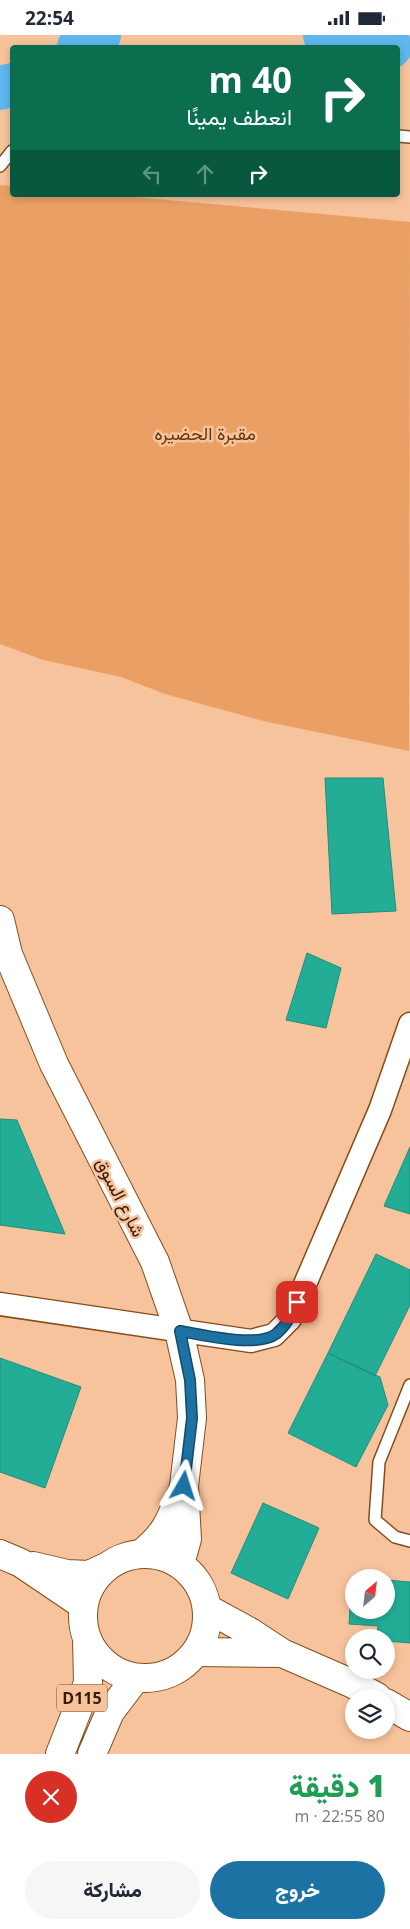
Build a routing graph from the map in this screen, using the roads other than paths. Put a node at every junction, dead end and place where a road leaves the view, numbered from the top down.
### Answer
1 (10, 154) edge
2 (0, 166) edge
3 (0, 921) edge
4 (410, 1024) edge
5 (0, 1304) edge
6 (180, 1331) junction
7 (410, 1385) edge
8 (184, 1486) junction
9 (410, 1541) edge
10 (141, 1554) junction
11 (11, 1558) edge
12 (180, 1565) junction
13 (106, 1567) junction
14 (84, 1605) junction
15 (208, 1609) junction
16 (87, 1639) junction
17 (198, 1652) junction
18 (282, 1653) junction
19 (135, 1679) junction
20 (362, 1689) edge
21 (395, 1708) edge
22 (410, 1717) edge
23 (60, 1754) edge
24 (92, 1754) edge

1 - 2 lane
3 - 6 main road, شارع السوق
4 - 6 street
5 - 6 street
6 - 8 main road, شارع السوق
7 - 9 lane
8 - 10 main road
8 - 12 main road
10 - 12 main road
10 - 13 main road
11 - 13 main road
11 - 14 main road
12 - 15 main road
13 - 14 main road
14 - 16 main road
15 - 17 main road
15 - 18 main road
16 - 19 main road
16 - 23 main road, D115
17 - 18 main road
17 - 19 main road
18 - 20 main road
19 - 24 main road, D115
21 - 22 main road

